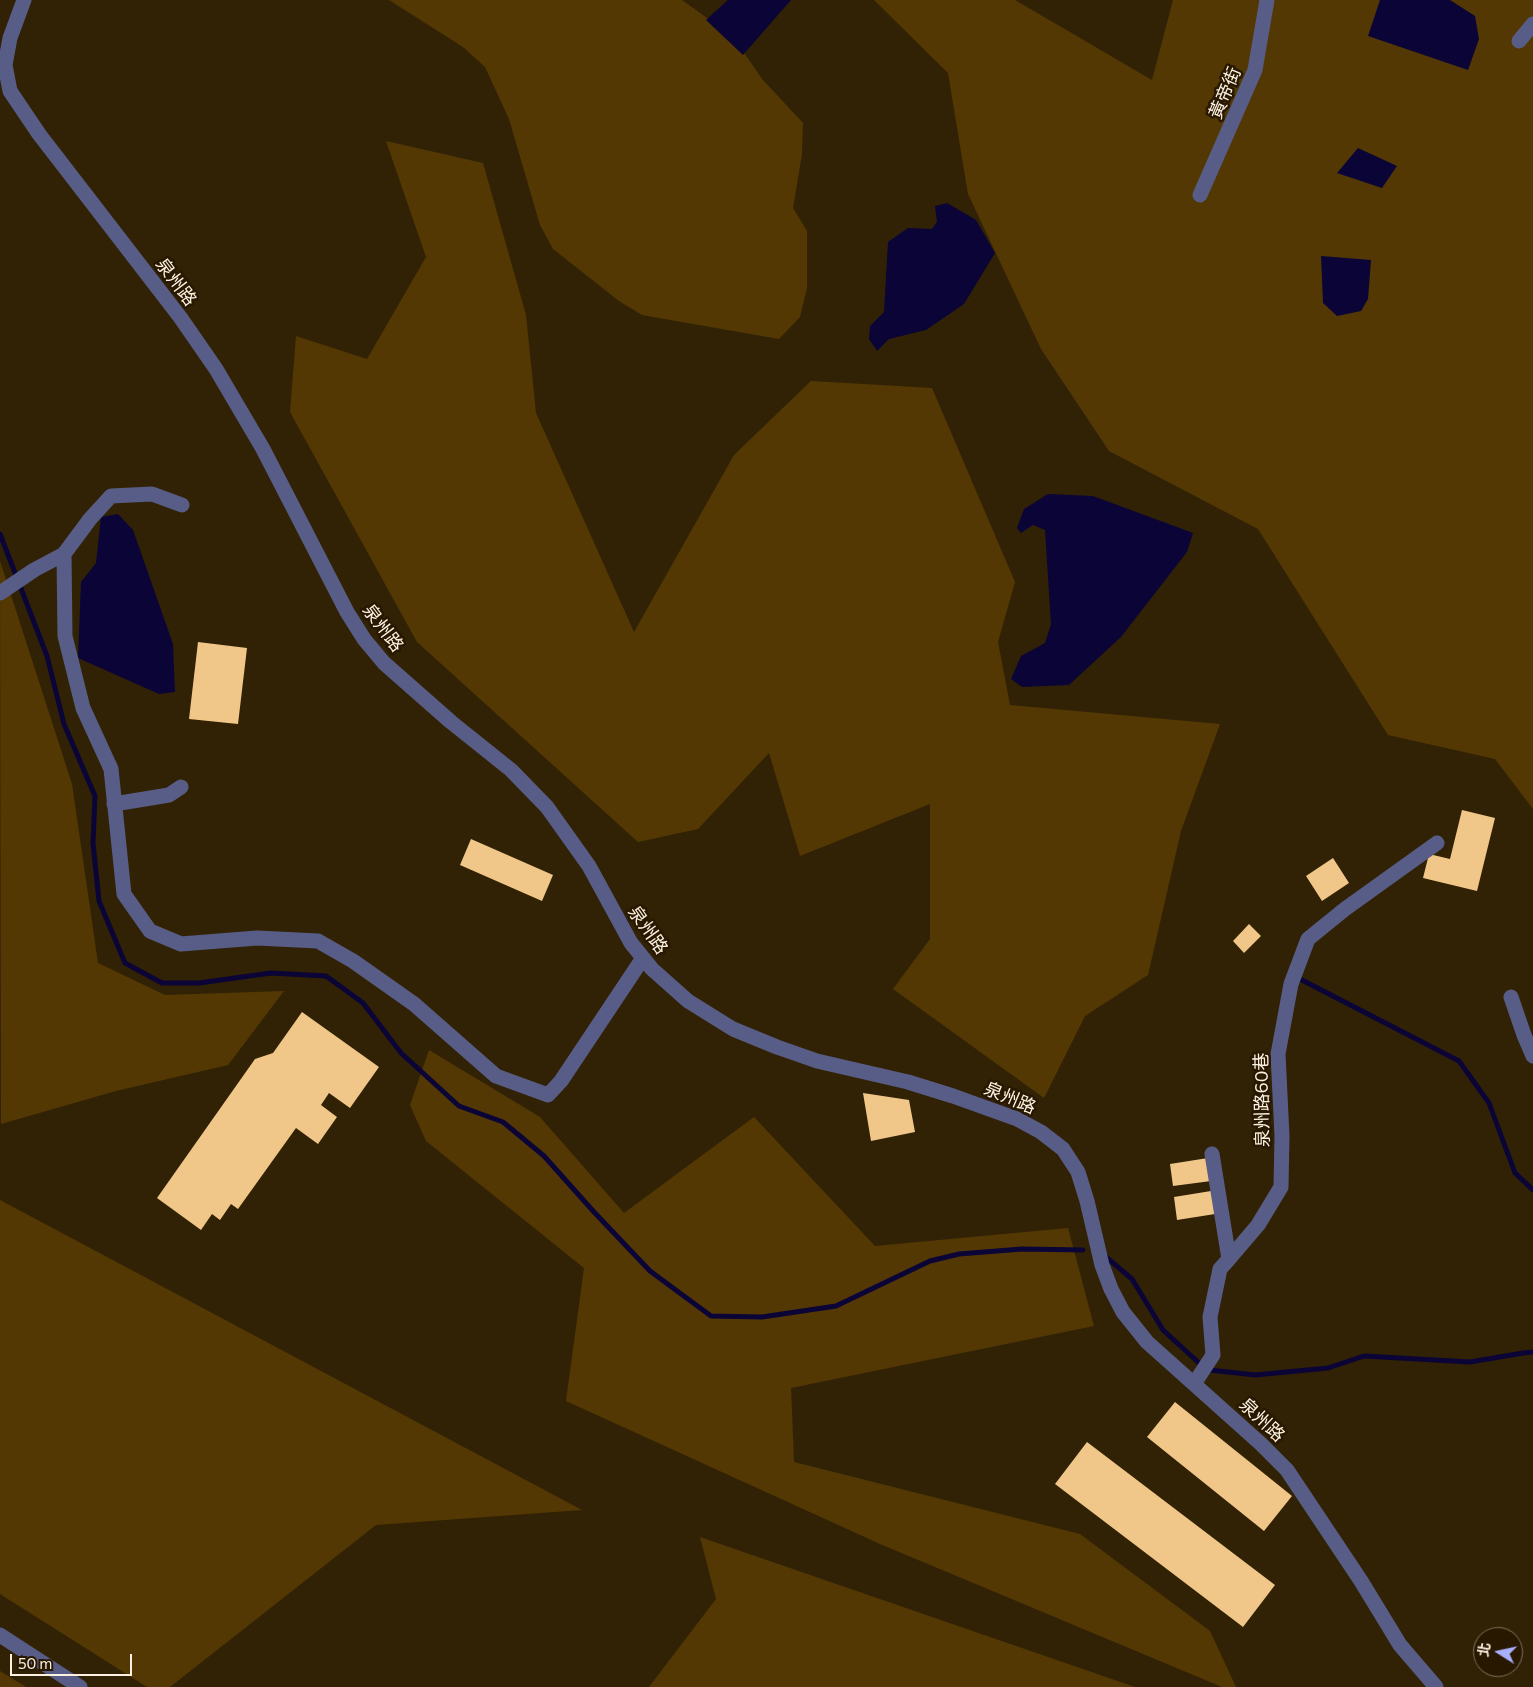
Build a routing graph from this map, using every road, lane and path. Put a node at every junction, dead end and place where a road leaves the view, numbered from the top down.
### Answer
1 (24, 0) edge
2 (1267, 0) edge
3 (1533, 24) edge
4 (1519, 41) dead end
5 (1200, 195) dead end
6 (182, 506) dead end
7 (64, 554) junction
8 (4, 590) edge
9 (180, 787) dead end
10 (114, 804) junction
11 (1437, 843) dead end
12 (643, 958) junction
13 (1511, 997) dead end
14 (1533, 1056) edge
15 (1212, 1154) dead end
16 (1229, 1259) junction
17 (1194, 1384) junction
18 (0, 1635) edge
19 (80, 1687) edge
20 (1436, 1687) edge

1 - 12 street, 泉州路
2 - 5 street, 黃帝街
3 - 4 street
6 - 7 street
7 - 8 street
7 - 10 street
9 - 10 street
10 - 12 street
11 - 16 street, 泉州路60巷
12 - 17 street, 泉州路
13 - 14 street
15 - 16 street
16 - 17 street, 泉州路60巷
17 - 20 street, 泉州路
18 - 19 street

